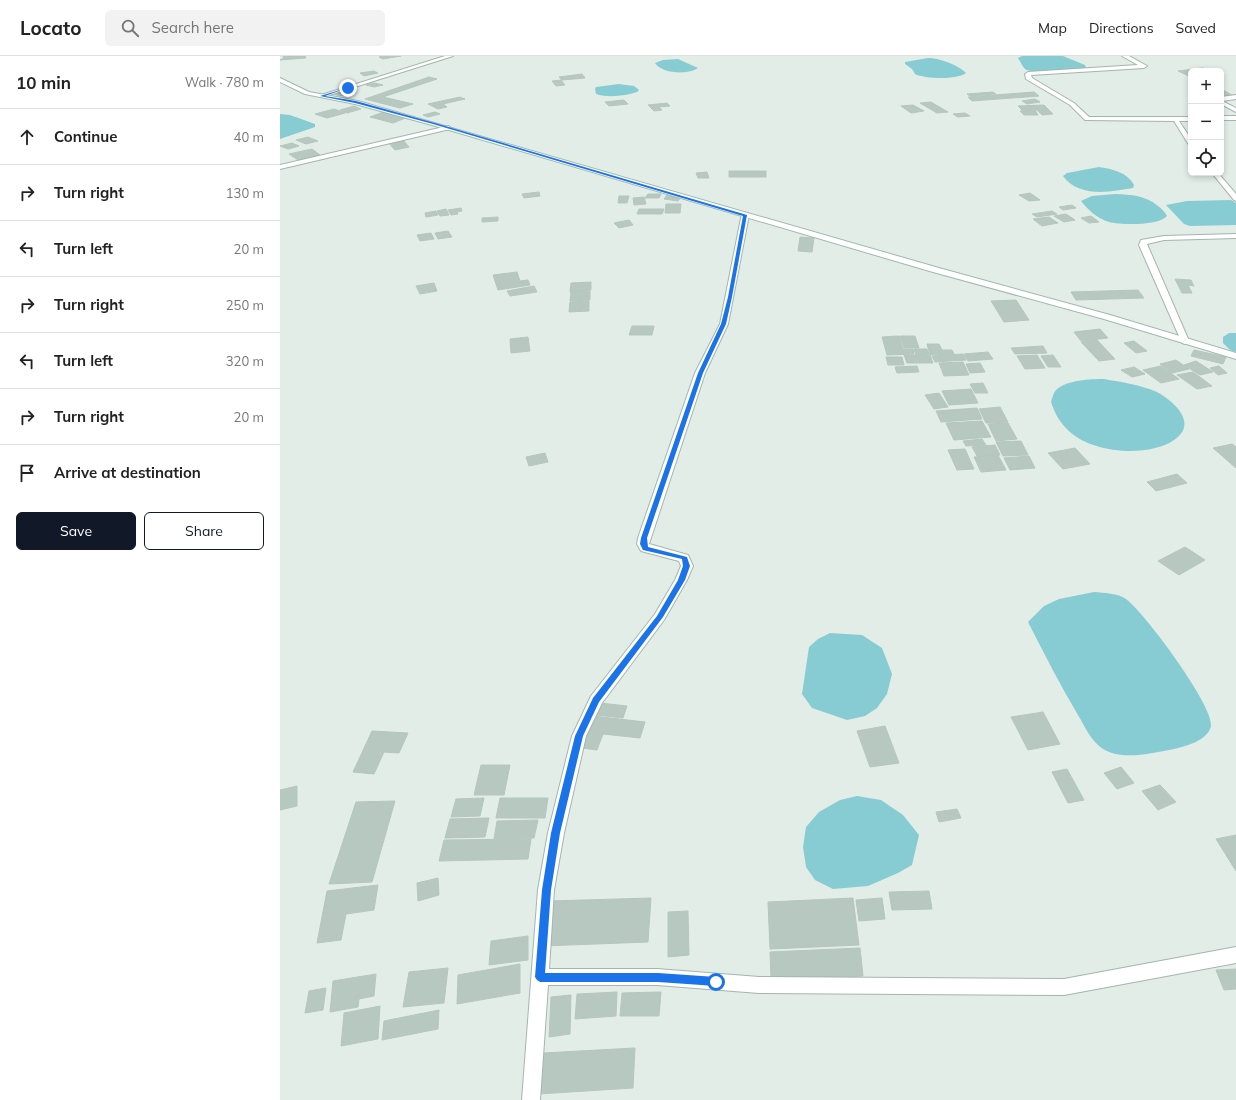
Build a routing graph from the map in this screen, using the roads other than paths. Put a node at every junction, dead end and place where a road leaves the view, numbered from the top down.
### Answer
1 (450, 56) edge
2 (1125, 56) edge
3 (280, 80) edge
4 (322, 96) junction
5 (1236, 97) edge
6 (1224, 99) edge
7 (1224, 102) edge
8 (1236, 110) edge
9 (1224, 118) edge
10 (1236, 118) edge
11 (1188, 119) edge
12 (1176, 120) junction
13 (448, 128) junction
14 (1188, 140) edge
15 (280, 167) edge
16 (1217, 176) edge
17 (1236, 199) edge
18 (745, 215) junction
19 (1236, 236) edge
20 (1185, 341) junction
21 (1236, 356) edge
22 (1236, 955) edge
23 (540, 977) junction
24 (531, 1100) edge

1 - 4 street
2 - 12 street
3 - 4 street
4 - 13 street
5 - 6 street
7 - 8 street
9 - 10 street
11 - 12 street
12 - 14 street
13 - 15 street
13 - 18 street
16 - 17 street
18 - 20 street
18 - 23 street
19 - 20 street
20 - 21 street
22 - 23 street
23 - 24 street

